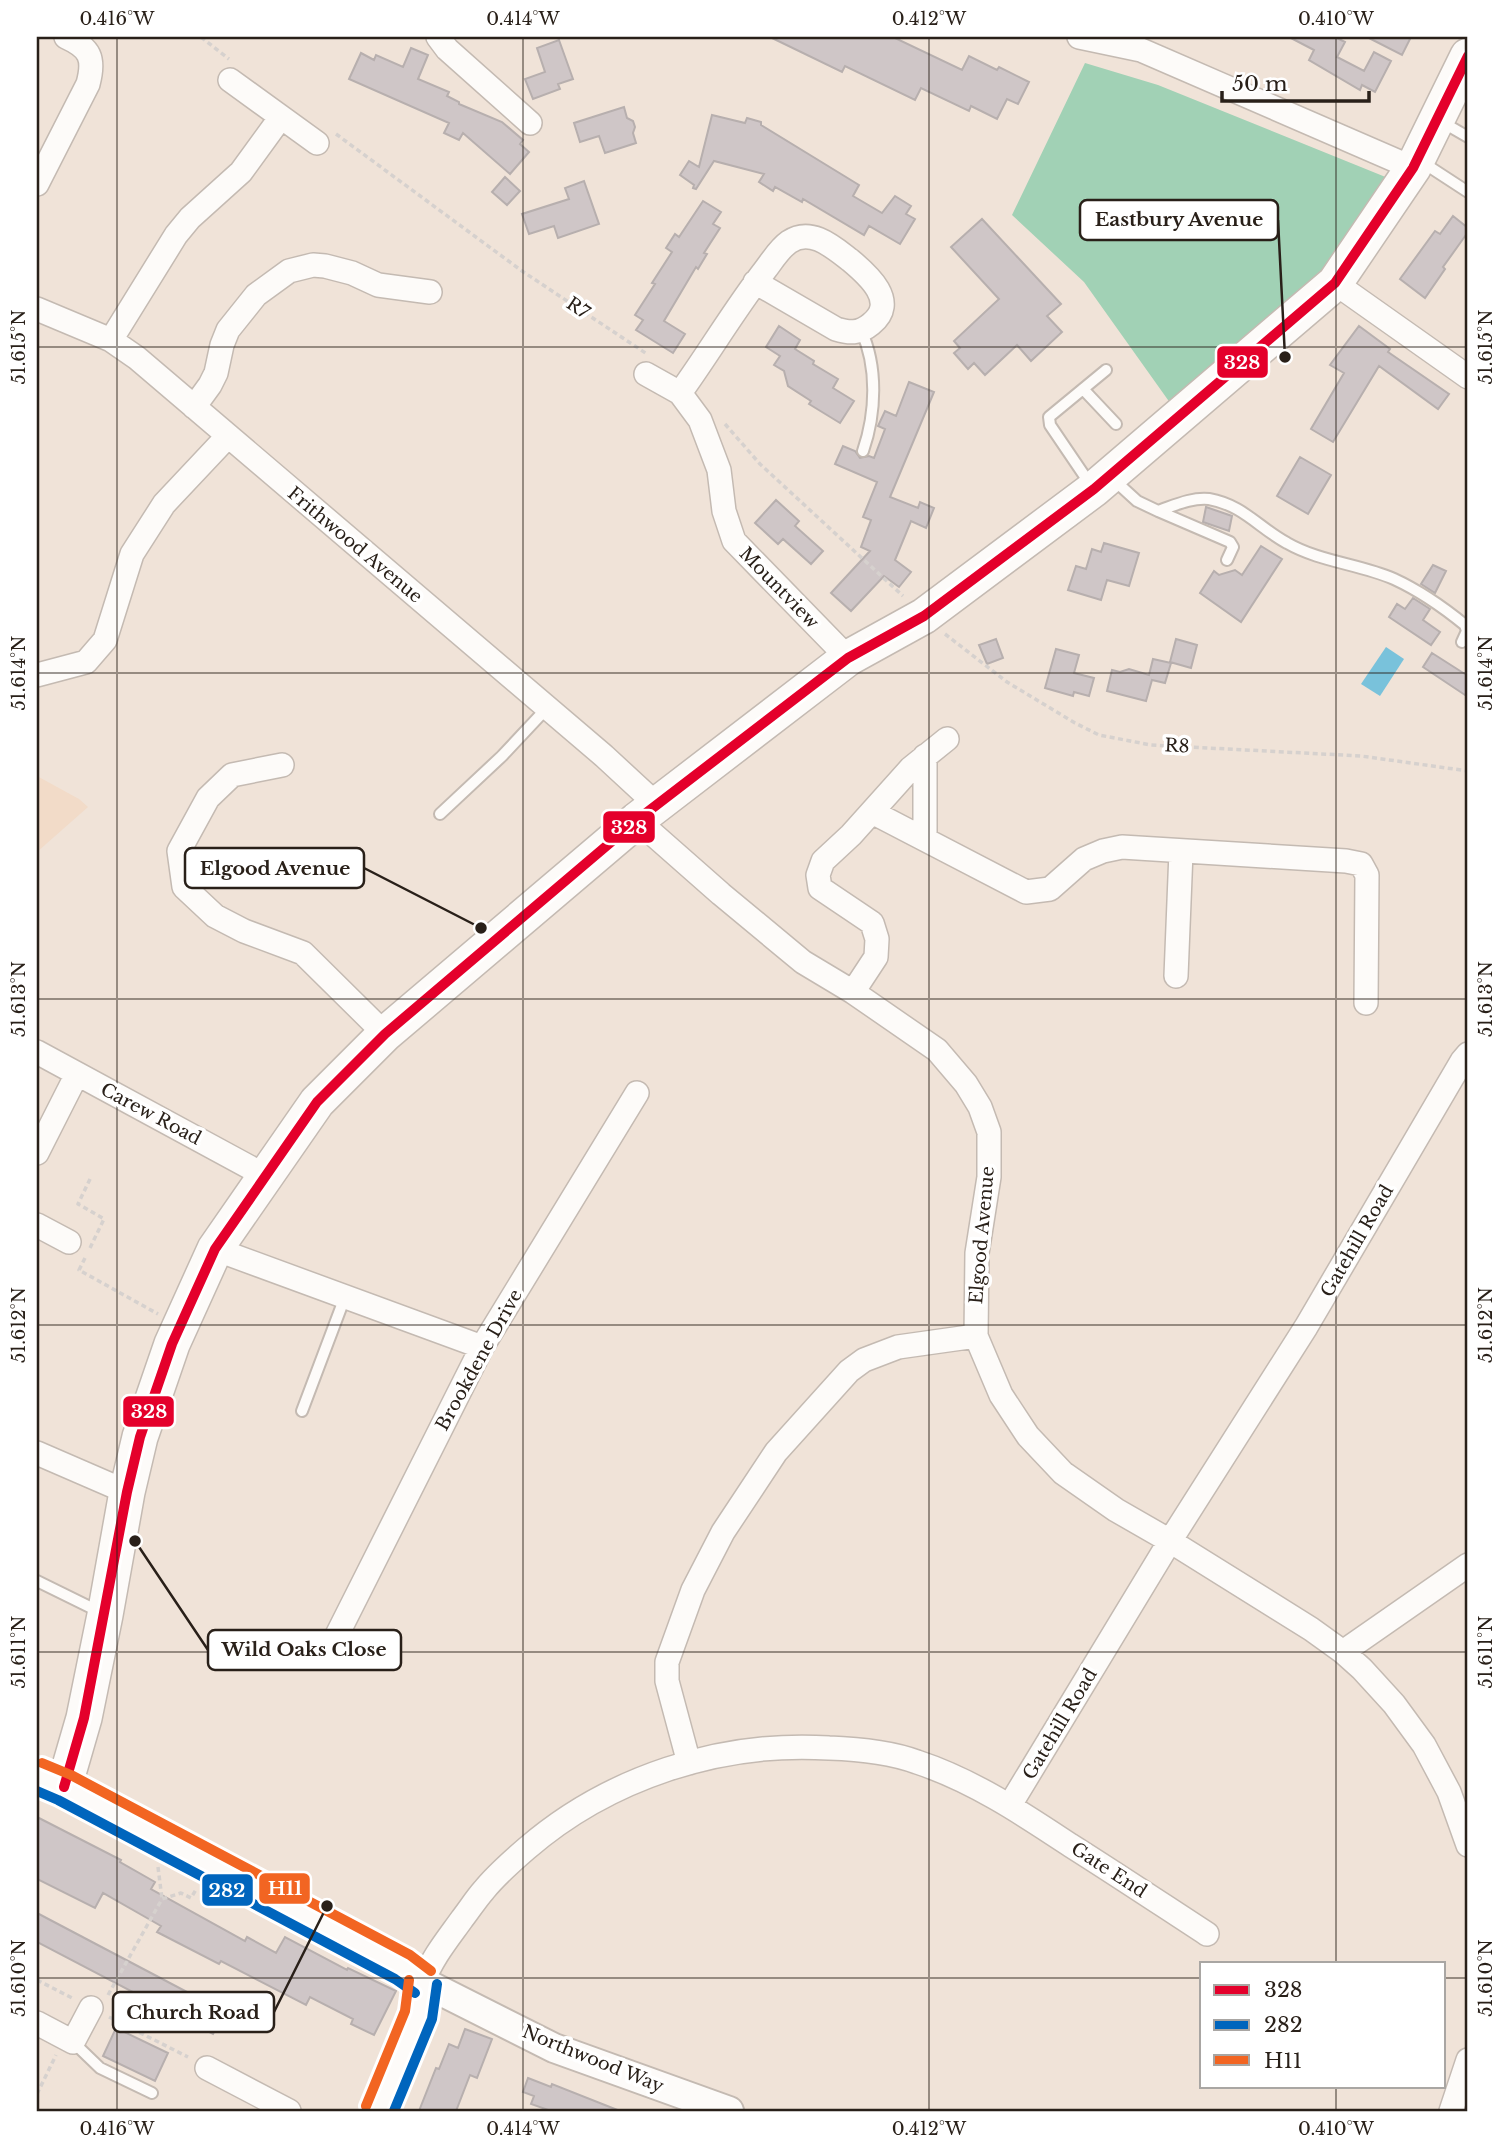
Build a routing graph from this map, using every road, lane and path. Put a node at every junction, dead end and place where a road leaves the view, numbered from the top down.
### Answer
1 (66, 37) edge
2 (201, 37) edge
3 (438, 37) edge
4 (1079, 37) edge
5 (1144, 43) edge
6 (1468, 56) edge
7 (234, 73) joint
8 (281, 117) junction
9 (1436, 119) junction
10 (530, 123) dead end
11 (322, 135) joint
12 (1468, 137) edge
13 (1415, 163) junction
14 (37, 184) edge
15 (1468, 192) edge
16 (755, 282) junction
17 (1335, 283) junction
18 (430, 292) dead end
19 (37, 309) edge
20 (861, 330) junction
21 (111, 340) junction
22 (651, 367) joint
23 (1106, 370) dead end
24 (1468, 377) edge
25 (1083, 389) junction
26 (680, 393) junction
27 (194, 407) junction
28 (724, 423) dead end
29 (1116, 424) dead end
30 (227, 437) junction
31 (863, 451) dead end
32 (1102, 483) junction
33 (1158, 511) junction
34 (1227, 560) dead end
35 (924, 615) junction
36 (1462, 642) dead end
37 (848, 658) junction
38 (37, 675) edge
39 (547, 708) junction
40 (947, 739) dead end
41 (925, 757) junction
42 (282, 765) dead end
43 (1468, 771) edge
44 (872, 812) junction
45 (647, 813) junction
46 (439, 814) dead end
47 (925, 839) junction
48 (1181, 852) junction
49 (1176, 976) dead end
50 (853, 992) junction
51 (1366, 1003) dead end
52 (386, 1034) junction
53 (37, 1052) edge
54 (1468, 1054) edge
55 (77, 1074) junction
56 (636, 1093) dead end
57 (37, 1153) edge
58 (264, 1175) junction
59 (91, 1177) dead end
60 (37, 1224) edge
61 (69, 1242) dead end
62 (215, 1249) junction
63 (345, 1297) junction
64 (180, 1326) junction
65 (976, 1336) junction
66 (482, 1347) junction
67 (302, 1411) dead end
68 (37, 1453) edge
69 (127, 1492) junction
70 (1170, 1542) junction
71 (1468, 1565) edge
72 (37, 1581) edge
73 (105, 1615) junction
74 (337, 1635) dead end
75 (1343, 1652) junction
76 (689, 1763) junction
77 (50, 1781) edge
78 (1010, 1805) junction
79 (1468, 1845) edge
80 (210, 1864) junction
81 (1207, 1934) dead end
82 (37, 1980) edge
83 (423, 1982) junction
84 (94, 2010) junction
85 (37, 2023) edge
86 (69, 2040) junction
87 (1468, 2060) edge
88 (198, 2063) joint
89 (152, 2093) dead end
90 (37, 2094) edge
91 (289, 2111) edge
92 (379, 2111) edge
93 (729, 2111) edge
94 (1451, 2111) edge

1 - 14 street
2 - 7 path
3 - 10 street
4 - 5 street
5 - 13 street
6 - 9 main road
7 - 8 street
8 - 11 street
8 - 21 street
9 - 12 lane
9 - 13 main road
11 - 22 path, R7
13 - 15 lane
13 - 17 main road
16 - 20 street
16 - 20 street
16 - 26 street
17 - 24 street
17 - 32 main road
18 - 27 street
19 - 21 street, Frithwood Avenue
20 - 31 lane
21 - 27 street, Frithwood Avenue
22 - 26 street, Mountview
23 - 25 lane
25 - 29 lane
25 - 32 lane
26 - 37 street, Mountview
27 - 30 street, Frithwood Avenue
28 - 35 path
30 - 38 street
30 - 39 street, Frithwood Avenue
32 - 33 lane
32 - 35 main road
33 - 34 lane
33 - 36 lane
35 - 37 main road
35 - 43 path, R8
37 - 45 main road
39 - 45 street, Frithwood Avenue
39 - 46 lane
40 - 41 street
41 - 44 street
41 - 47 street
42 - 52 street
44 - 47 street
44 - 50 street
45 - 50 street, Elgood Avenue
45 - 52 main road
47 - 48 street
48 - 49 street
48 - 51 street
50 - 65 street, Elgood Avenue
52 - 58 main road
53 - 55 street, Carew Road
54 - 70 street, Gatehill Road
55 - 57 street
55 - 58 street, Carew Road
56 - 66 street, Brookdene Drive
58 - 62 main road
59 - 64 path
60 - 61 street
62 - 63 street
62 - 64 main road
63 - 66 street
63 - 67 lane
64 - 69 main road
65 - 70 street, Elgood Avenue
65 - 76 street
66 - 74 street, Brookdene Drive
68 - 69 street
69 - 73 main road
70 - 75 street, Elgood Avenue
70 - 78 street, Gatehill Road
71 - 75 street
72 - 73 lane
73 - 77 main road
75 - 79 street, Elgood Avenue
76 - 78 street
76 - 83 street
77 - 80 main road
78 - 81 street, Gate End
80 - 83 main road
80 - 84 path
82 - 84 path
83 - 92 main road
83 - 93 street, Northwood Way
84 - 86 street
84 - 88 path
85 - 86 street
86 - 89 lane
86 - 90 path
87 - 94 street
88 - 91 street

